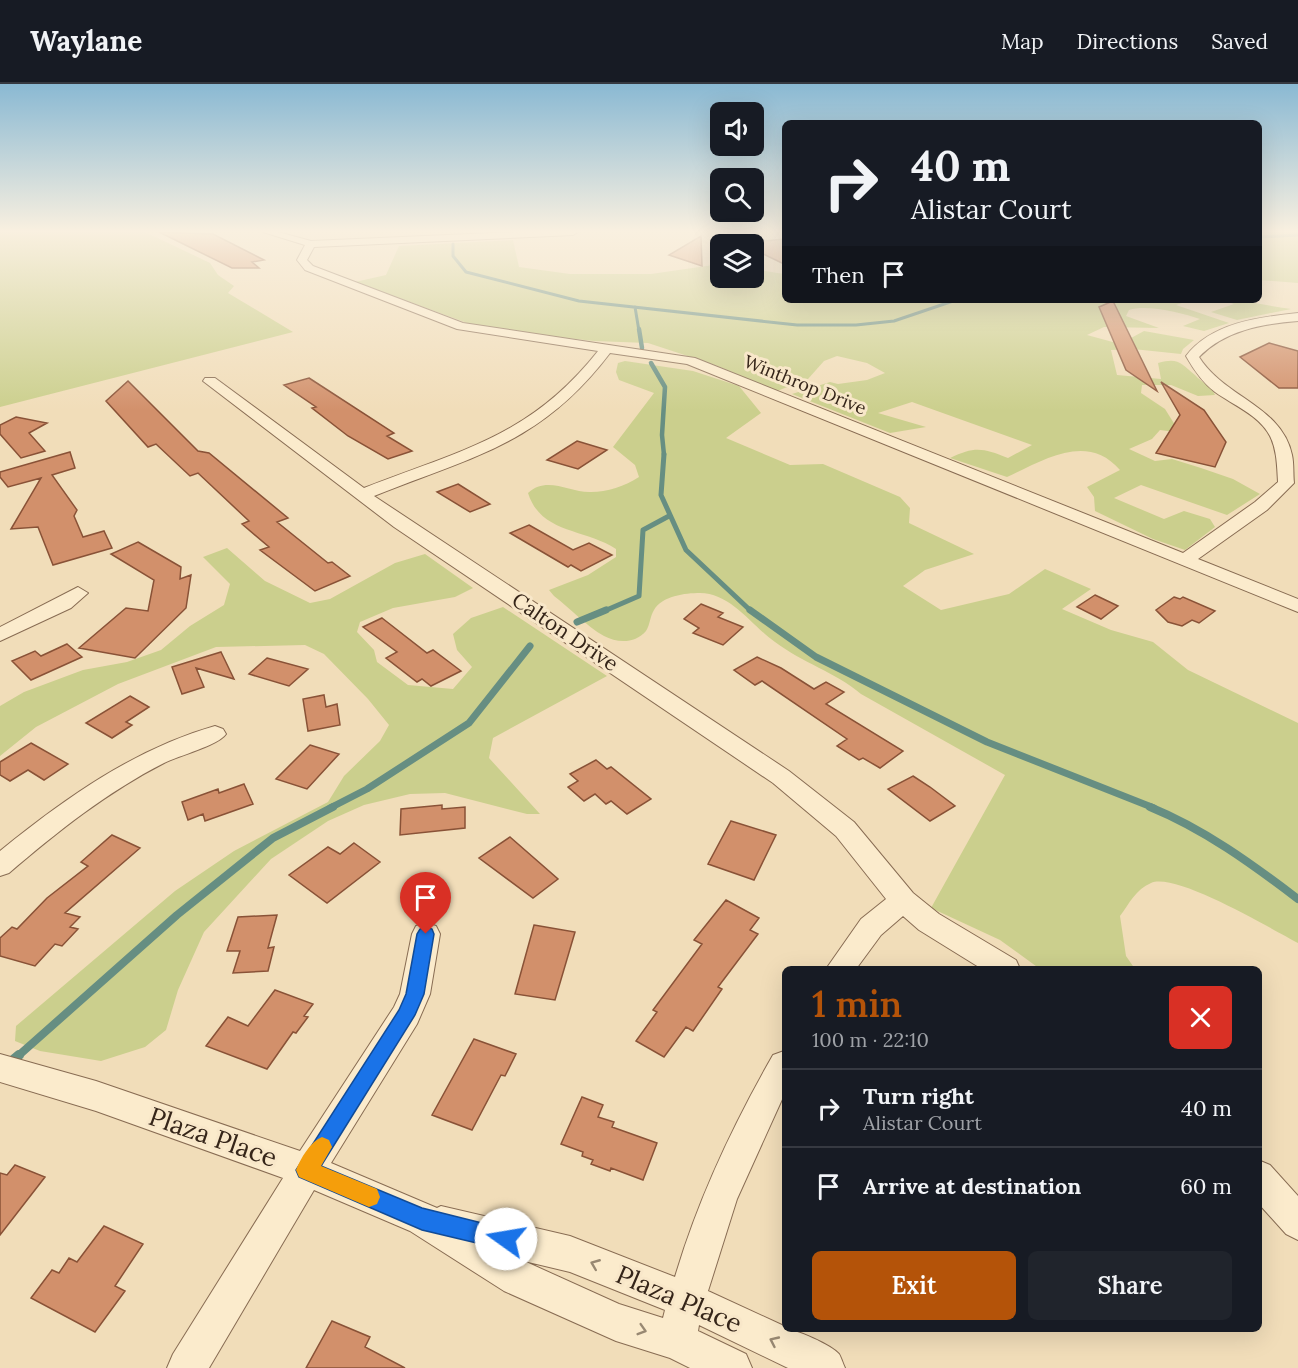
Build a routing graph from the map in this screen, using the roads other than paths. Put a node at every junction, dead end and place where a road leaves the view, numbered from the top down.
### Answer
1 (368, 292) edge
2 (1298, 318) edge
3 (607, 348) junction
4 (210, 381) dead end
5 (1292, 467) edge
6 (362, 495) junction
7 (1186, 559) junction
8 (78, 592) dead end
9 (1298, 606) edge
10 (0, 635) edge
11 (215, 734) dead end
12 (0, 867) edge
13 (903, 901) junction
14 (426, 934) dead end
15 (842, 966) edge
16 (1001, 966) edge
17 (0, 1068) edge
18 (782, 1069) edge
19 (307, 1170) junction
20 (1262, 1182) edge
21 (422, 1219) junction
22 (1298, 1222) edge
23 (686, 1300) junction
24 (676, 1341) junction
25 (187, 1368) edge
26 (732, 1368) edge
27 (825, 1368) edge

1 - 3 street, Winthrop Drive
2 - 5 street
3 - 6 street
3 - 7 street, Winthrop Drive
4 - 6 street, Calton Drive
5 - 7 street
6 - 13 street, Calton Drive
7 - 9 street, Winthrop Drive
8 - 10 street
11 - 12 street
13 - 15 street
13 - 16 street, Calton Drive
14 - 19 street
17 - 19 street, Plaza Place
18 - 23 street
19 - 21 street, Plaza Place
19 - 25 street
20 - 22 street
23 -> 21 street, Plaza Place
21 -> 24 street, Plaza Place
23 - 24 street
27 -> 23 street, Plaza Place
24 - 26 street, Plaza Place

